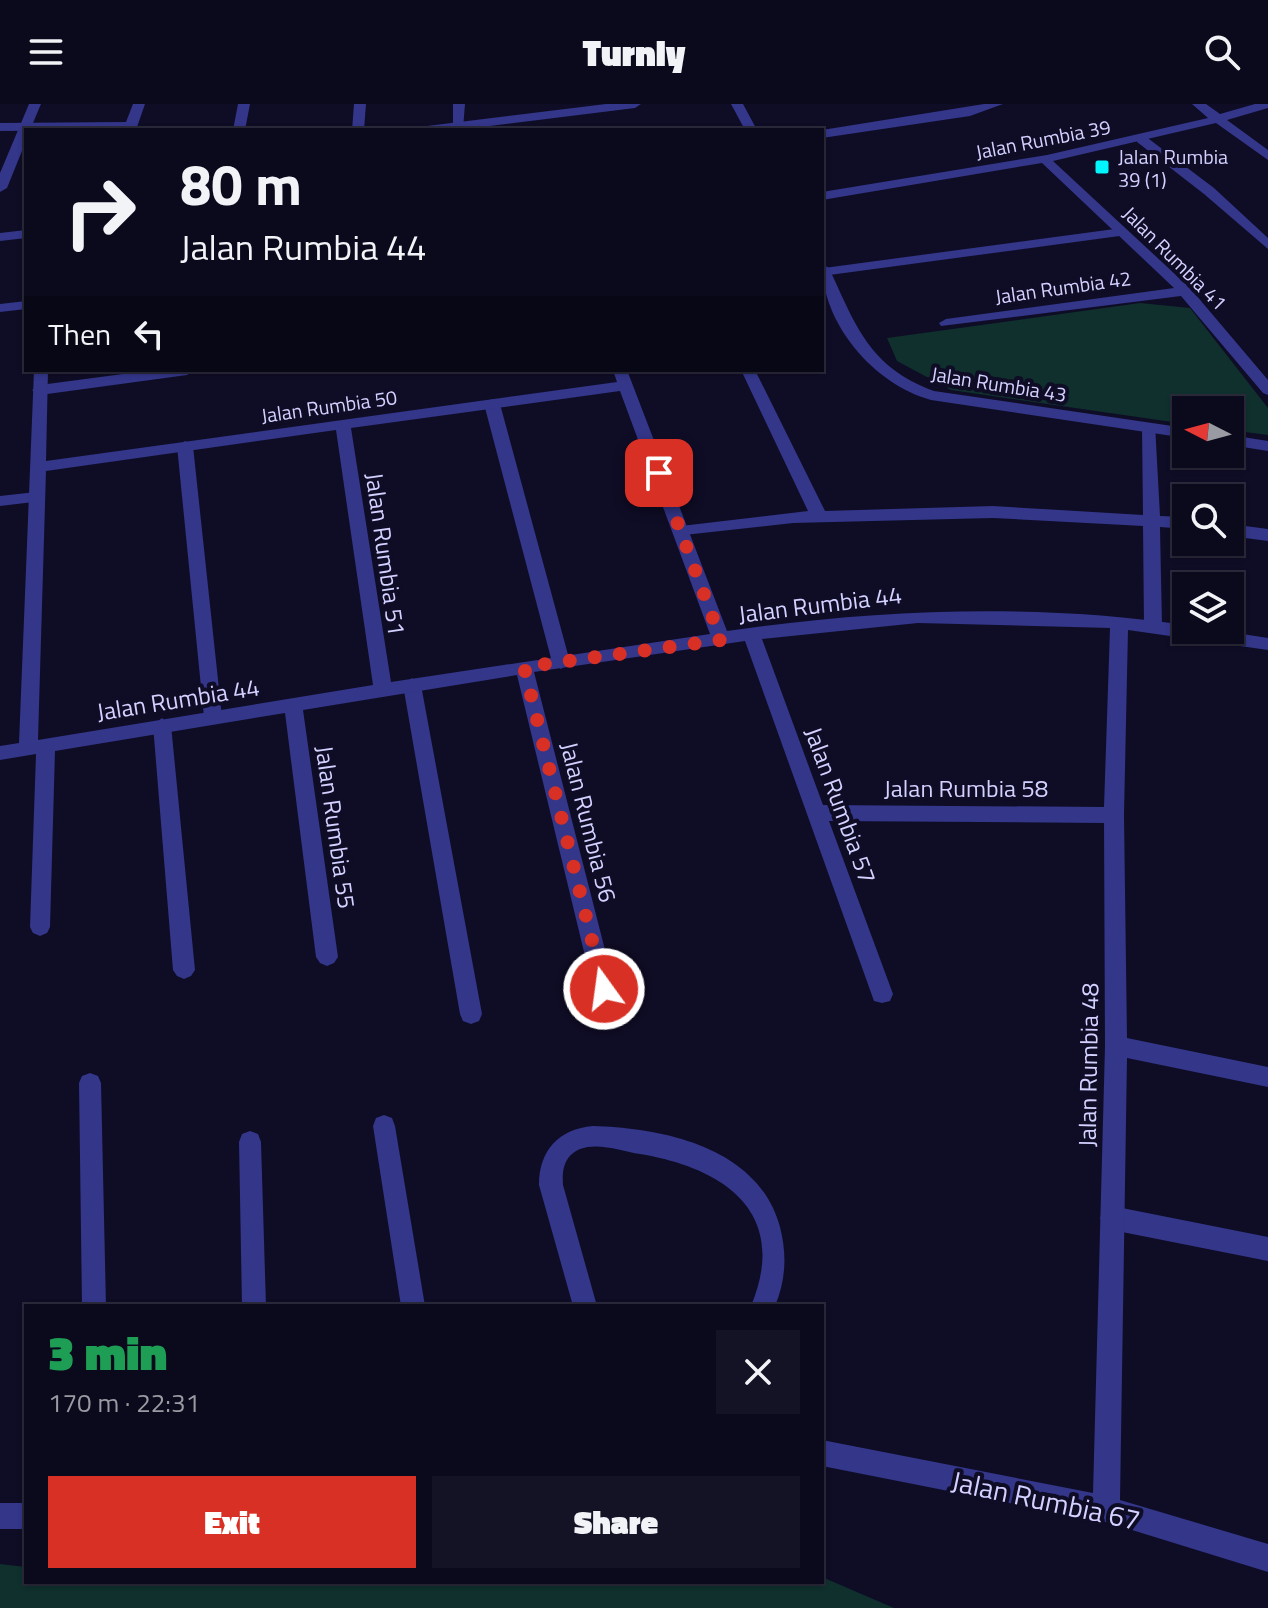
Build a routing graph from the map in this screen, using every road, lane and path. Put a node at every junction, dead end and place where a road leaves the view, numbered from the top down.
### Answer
1 (35, 104) edge
2 (139, 104) edge
3 (244, 104) edge
4 (360, 104) edge
5 (459, 104) edge
6 (635, 104) edge
7 (737, 104) edge
8 (997, 104) edge
9 (1198, 104) edge
10 (1268, 104) edge
11 (544, 110) edge
12 (1222, 119) junction
13 (459, 126) junction
14 (0, 127) edge
15 (24, 127) junction
16 (131, 128) edge
17 (239, 128) edge
18 (358, 128) edge
19 (443, 128) edge
20 (750, 128) edge
21 (824, 134) edge
22 (1141, 139) junction
23 (1268, 156) edge
24 (1047, 162) junction
25 (0, 188) edge
26 (824, 196) edge
27 (1122, 232) junction
28 (24, 234) edge
29 (0, 237) edge
30 (1268, 245) edge
31 (824, 270) edge
32 (824, 272) edge
33 (1185, 291) junction
34 (24, 305) edge
35 (0, 308) edge
36 (946, 323) dead end
37 (41, 372) edge
38 (172, 372) edge
39 (749, 372) edge
40 (623, 377) edge
41 (40, 390) junction
42 (1268, 390) edge
43 (492, 404) junction
44 (343, 424) junction
45 (1150, 428) junction
46 (1172, 431) edge
47 (1244, 442) edge
48 (185, 446) junction
49 (1268, 446) edge
50 (37, 467) junction
51 (36, 497) junction
52 (0, 501) edge
53 (819, 516) junction
54 (1154, 520) junction
55 (1172, 522) edge
56 (681, 532) junction
57 (1244, 532) edge
58 (1268, 535) edge
59 (1119, 622) junction
60 (1153, 627) junction
61 (751, 634) junction
62 (721, 640) junction
63 (1268, 644) edge
64 (561, 662) junction
65 (524, 667) junction
66 (412, 685) junction
67 (383, 690) junction
68 (293, 705) junction
69 (213, 717) junction
70 (162, 725) junction
71 (37, 747) junction
72 (0, 753) edge
73 (816, 813) junction
74 (1114, 815) junction
75 (40, 927) dead end
76 (327, 957) dead end
77 (184, 970) dead end
78 (604, 989) dead end
79 (882, 994) dead end
80 (471, 1014) dead end
81 (1116, 1046) junction
82 (1268, 1077) edge
83 (90, 1083) dead end
84 (384, 1126) dead end
85 (250, 1142) dead end
86 (1112, 1218) junction
87 (1268, 1249) edge
88 (94, 1304) edge
89 (254, 1304) edge
90 (413, 1304) edge
91 (584, 1304) edge
92 (764, 1304) edge
93 (824, 1453) edge
94 (1106, 1509) junction
95 (0, 1516) edge
96 (24, 1516) edge
97 (1268, 1558) edge

1 - 15 street
2 - 16 street
3 - 17 street
4 - 18 street
5 - 13 street
6 - 11 street
7 - 20 street
8 - 21 street
9 - 12 street
10 - 12 street, Jalan Rumbia 39
11 - 13 street
12 - 22 street, Jalan Rumbia 39
12 - 23 street
13 - 19 street
14 - 15 street
15 - 16 street
15 - 25 street
22 - 24 street, Jalan Rumbia 39
22 - 30 street
24 - 26 street, Jalan Rumbia 39
24 - 27 street, Jalan Rumbia 41
27 - 31 street
27 - 33 street, Jalan Rumbia 41
28 - 29 street
32 - 45 street, Jalan Rumbia 43
33 - 36 street, Jalan Rumbia 42
33 - 42 street, Jalan Rumbia 41
34 - 35 street
37 - 41 street
38 - 41 street
39 - 53 street
40 - 43 street, Jalan Rumbia 50
40 - 56 street
41 - 50 street
43 - 44 street, Jalan Rumbia 50
43 - 64 street
44 - 48 street, Jalan Rumbia 50
44 - 67 street, Jalan Rumbia 51
45 - 46 street, Jalan Rumbia 43
45 - 54 street
47 - 49 street
48 - 50 street, Jalan Rumbia 50
48 - 69 street
50 - 51 street
51 - 52 street
51 - 71 street
53 - 54 street
53 - 56 street
54 - 55 street
54 - 60 street
56 - 62 street
57 - 58 street
59 - 60 street, Jalan Rumbia 44
59 - 61 street, Jalan Rumbia 44
59 - 74 street, Jalan Rumbia 48
60 - 63 street, Jalan Rumbia 44
61 - 62 street, Jalan Rumbia 44
61 - 73 street, Jalan Rumbia 57
62 - 64 street, Jalan Rumbia 44
64 - 65 street, Jalan Rumbia 44
65 - 66 street, Jalan Rumbia 44
65 - 78 street, Jalan Rumbia 56
66 - 67 street, Jalan Rumbia 44
66 - 80 street
67 - 68 street, Jalan Rumbia 44
68 - 69 street, Jalan Rumbia 44
68 - 76 street, Jalan Rumbia 55
69 - 70 street, Jalan Rumbia 44
70 - 71 street, Jalan Rumbia 44
70 - 77 street
71 - 72 street, Jalan Rumbia 44
71 - 75 street
73 - 74 street, Jalan Rumbia 58
73 - 79 street, Jalan Rumbia 57
74 - 81 street, Jalan Rumbia 48
81 - 82 street
81 - 86 street, Jalan Rumbia 48
83 - 88 street
84 - 90 street
85 - 89 street
86 - 87 street
86 - 94 street, Jalan Rumbia 48
91 - 92 street
93 - 94 street, Jalan Rumbia 67
94 - 97 street, Jalan Rumbia 67
95 - 96 street

